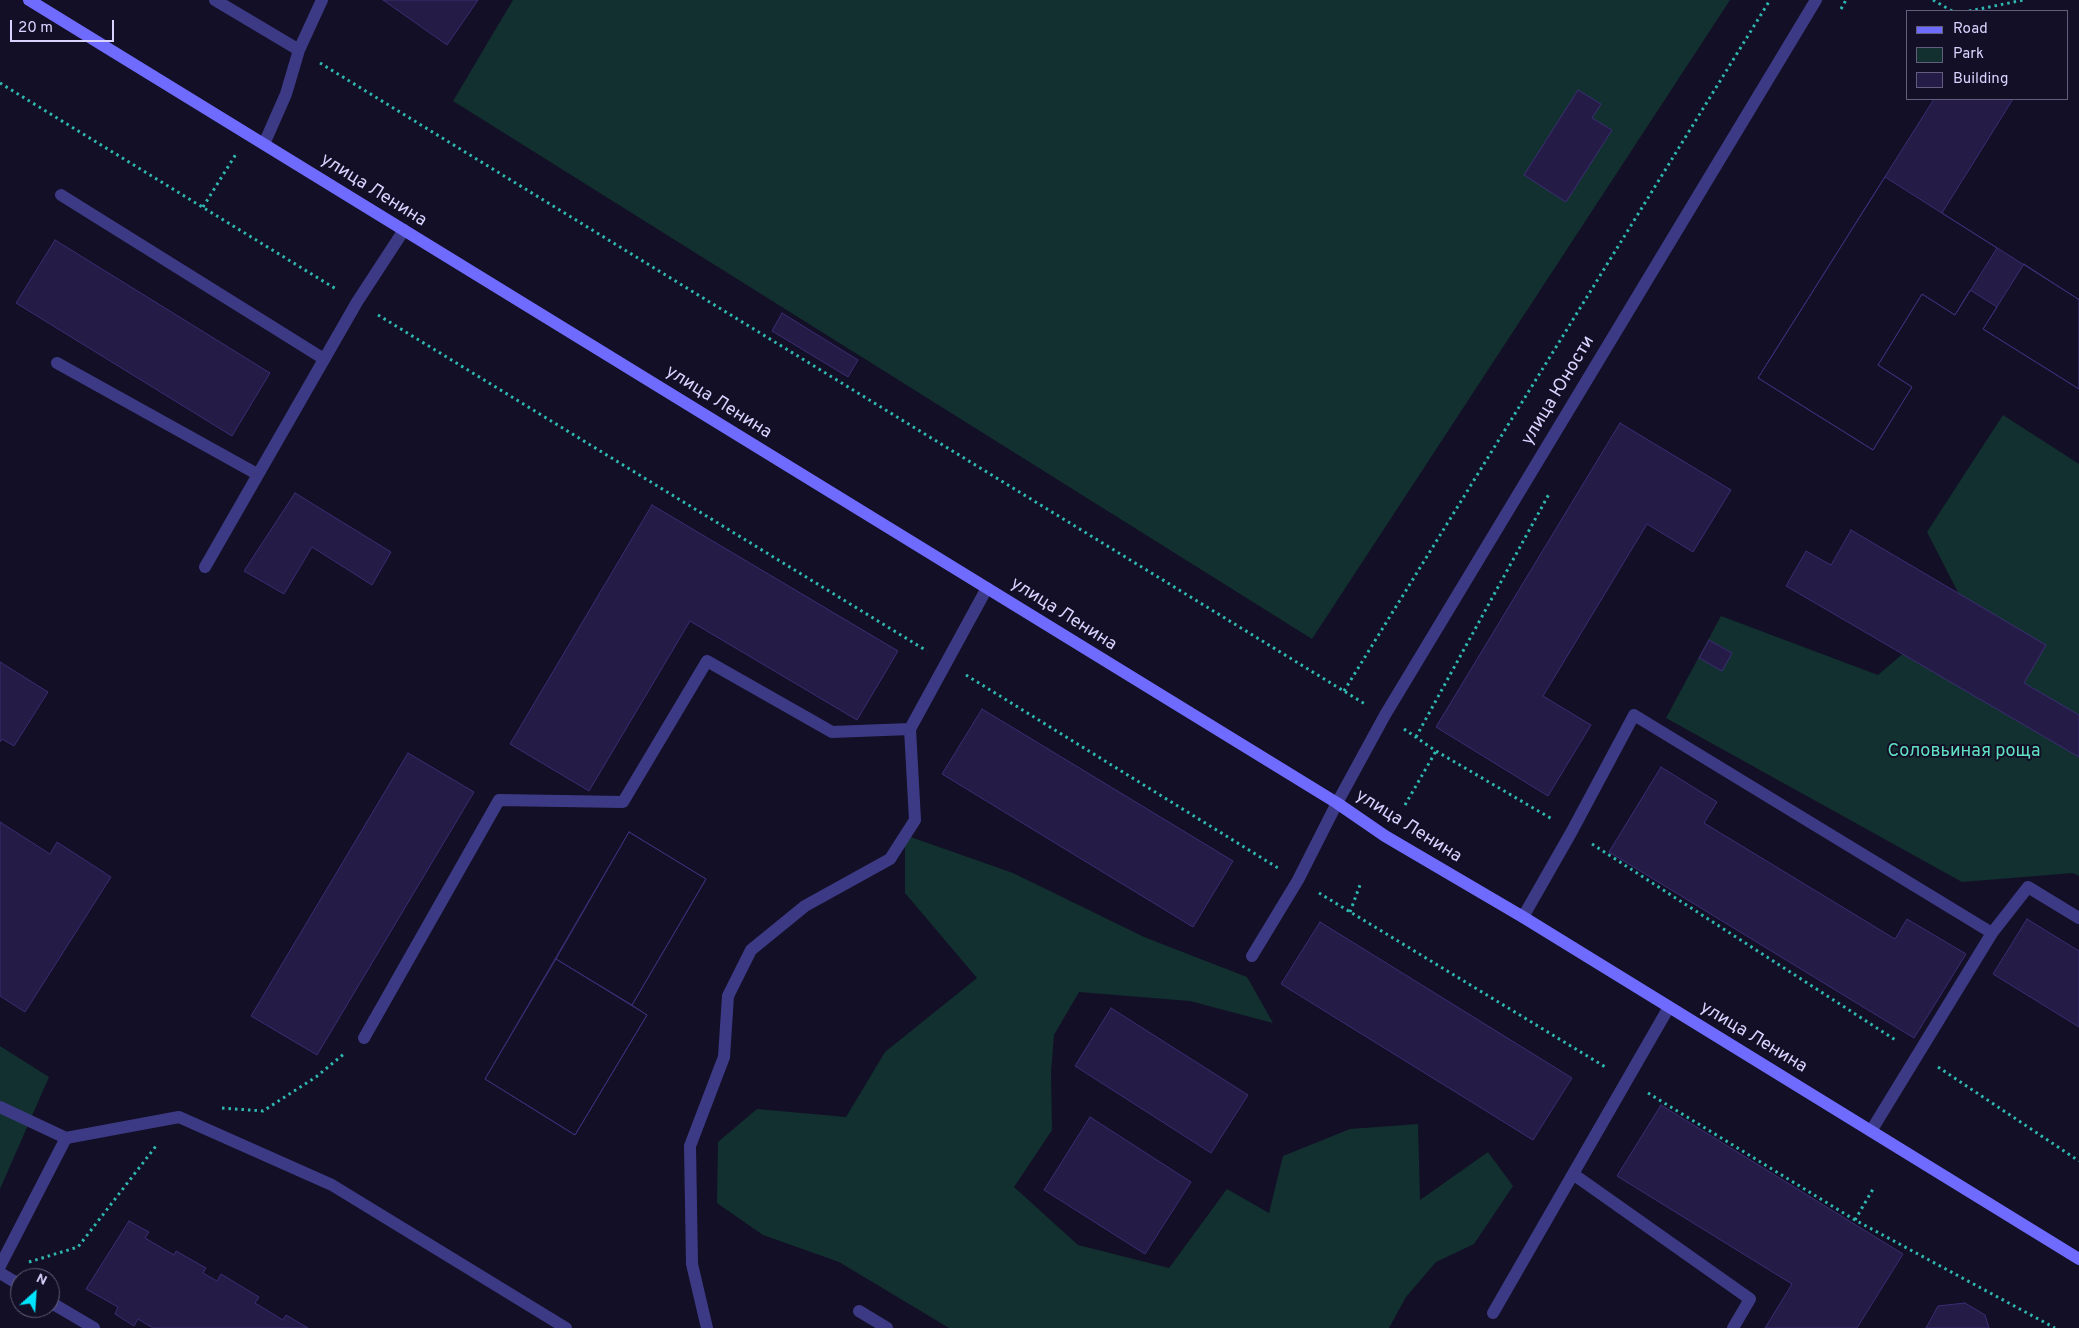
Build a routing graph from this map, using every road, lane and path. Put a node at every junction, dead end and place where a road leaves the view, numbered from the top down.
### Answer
1 (29, 0) edge
2 (215, 0) edge
3 (322, 0) edge
4 (1770, 0) edge
5 (1816, 0) edge
6 (1933, 0) edge
7 (2024, 0) edge
8 (1950, 10) edge
9 (1974, 10) edge
10 (299, 50) junction
11 (0, 83) edge
12 (248, 135) junction
13 (264, 144) junction
14 (61, 195) dead end
15 (203, 207) junction
16 (404, 230) junction
17 (357, 302) junction
18 (324, 359) junction
19 (57, 363) dead end
20 (257, 474) junction
21 (204, 566) dead end
22 (987, 588) junction
23 (946, 663) junction
24 (1344, 691) junction
25 (1385, 715) junction
26 (910, 729) junction
27 (1436, 751) junction
28 (1337, 803) junction
29 (1405, 804) dead end
30 (1572, 831) junction
31 (1298, 880) junction
32 (1360, 885) dead end
33 (1350, 912) junction
34 (1523, 917) junction
35 (2079, 918) edge
36 (1992, 933) junction
37 (1252, 956) dead end
38 (1669, 1007) junction
39 (364, 1038) joint
40 (1917, 1053) junction
41 (1627, 1080) junction
42 (0, 1107) edge
43 (219, 1108) dead end
44 (179, 1117) junction
45 (1871, 1131) junction
46 (66, 1138) junction
47 (2079, 1161) edge
48 (1573, 1174) junction
49 (1873, 1189) dead end
50 (1855, 1220) junction
51 (2079, 1259) edge
52 (26, 1263) dead end
53 (0, 1266) edge
54 (60, 1308) edge
55 (860, 1311) dead end
56 (1493, 1313) dead end
57 (94, 1328) edge
58 (566, 1328) edge
59 (707, 1328) edge
60 (887, 1328) edge
61 (1733, 1328) edge
62 (2055, 1328) edge

1 - 12 main road, улица Ленина
2 - 10 street
3 - 10 street
4 - 24 path
5 - 25 street, улица Юности
6 - 8 path
7 - 9 path
10 - 13 street
10 - 24 path
11 - 15 path
12 - 13 main road, улица Ленина
12 - 15 path
13 - 16 main road, улица Ленина
14 - 18 street
15 - 17 path
16 - 17 street
16 - 22 main road, улица Ленина
17 - 18 street
17 - 23 path
18 - 20 street
19 - 20 street
20 - 21 street
22 - 23 street
22 - 28 main road, улица Ленина
23 - 26 street
23 - 31 path
24 - 25 path
25 - 27 path
25 - 28 street, улица Юности
26 - 39 street
26 - 59 street
27 - 29 path
27 - 30 path
28 - 31 street, улица Юности
28 - 34 main road, улица Ленина
30 - 34 street
30 - 36 street
30 - 40 path
31 - 33 path
31 - 37 street, улица Юности
32 - 33 path
33 - 41 path
34 - 38 main road, улица Ленина
35 - 36 street
36 - 40 street
38 - 41 street
38 - 45 main road, улица Ленина
39 - 43 path
40 - 45 street
40 - 47 path
41 - 48 street
41 - 50 path
42 - 46 street
44 - 46 street
44 - 52 path
44 - 58 street
45 - 51 main road, улица Ленина
46 - 53 street
48 - 56 street
48 - 61 street
49 - 50 path
50 - 62 path
54 - 57 street
55 - 60 street

